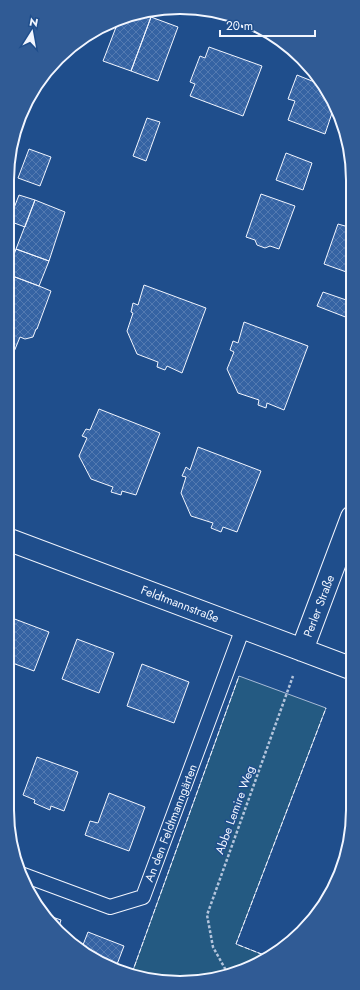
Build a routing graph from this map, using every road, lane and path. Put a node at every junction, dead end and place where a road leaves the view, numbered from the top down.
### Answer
1 (346, 533) edge
2 (14, 542) edge
3 (244, 628) junction
4 (302, 650) junction
5 (346, 666) edge
6 (28, 877) edge
7 (225, 969) edge

1 - 4 street, Perler Straße
2 - 3 street, Feldtmannstraße
3 - 4 street, Feldtmannstraße
3 - 6 lane, An den Feldtmanngärten
4 - 5 street, Feldtmannstraße
4 - 7 path, Abbe Lemire Weg

